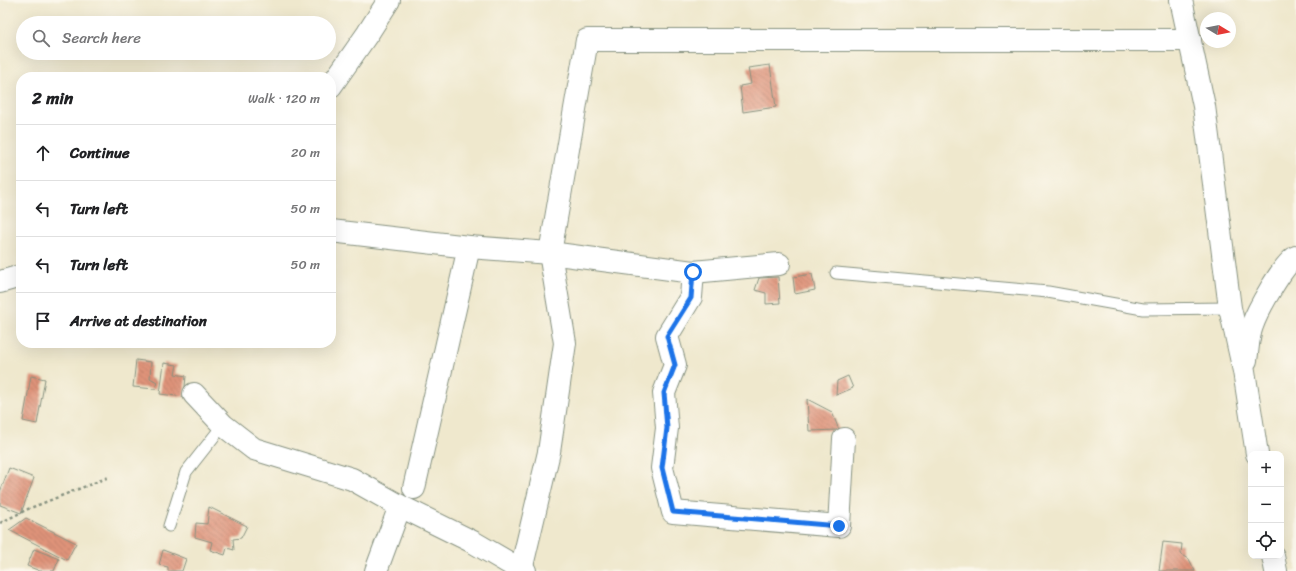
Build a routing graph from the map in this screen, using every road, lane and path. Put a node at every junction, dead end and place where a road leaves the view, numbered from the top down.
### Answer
1 (389, 0) edge
2 (1181, 0) edge
3 (1190, 40) junction
4 (336, 79) edge
5 (336, 232) edge
6 (469, 247) junction
7 (550, 253) junction
8 (1296, 257) edge
9 (779, 264) dead end
10 (693, 272) junction
11 (836, 273) dead end
12 (16, 277) edge
13 (0, 282) edge
14 (1230, 308) junction
15 (1244, 371) junction
16 (194, 394) dead end
17 (223, 425) junction
18 (844, 439) dead end
19 (1257, 451) edge
20 (109, 477) dead end
21 (414, 488) dead end
22 (400, 506) junction
23 (0, 523) edge
24 (169, 526) dead end
25 (1274, 559) edge
26 (376, 571) edge
27 (522, 571) edge
28 (1276, 571) edge

1 - 4 street
2 - 3 street
3 - 7 street
3 - 14 street
5 - 6 street
6 - 7 street
6 - 21 street
7 - 10 street
7 - 27 street
8 - 15 street
9 - 10 street
10 - 18 street
11 - 14 lane
12 - 13 street
14 - 15 street
15 - 19 street
16 - 17 street
17 - 22 street
17 - 24 lane
20 - 23 path
22 - 26 street
22 - 27 street
25 - 28 street

